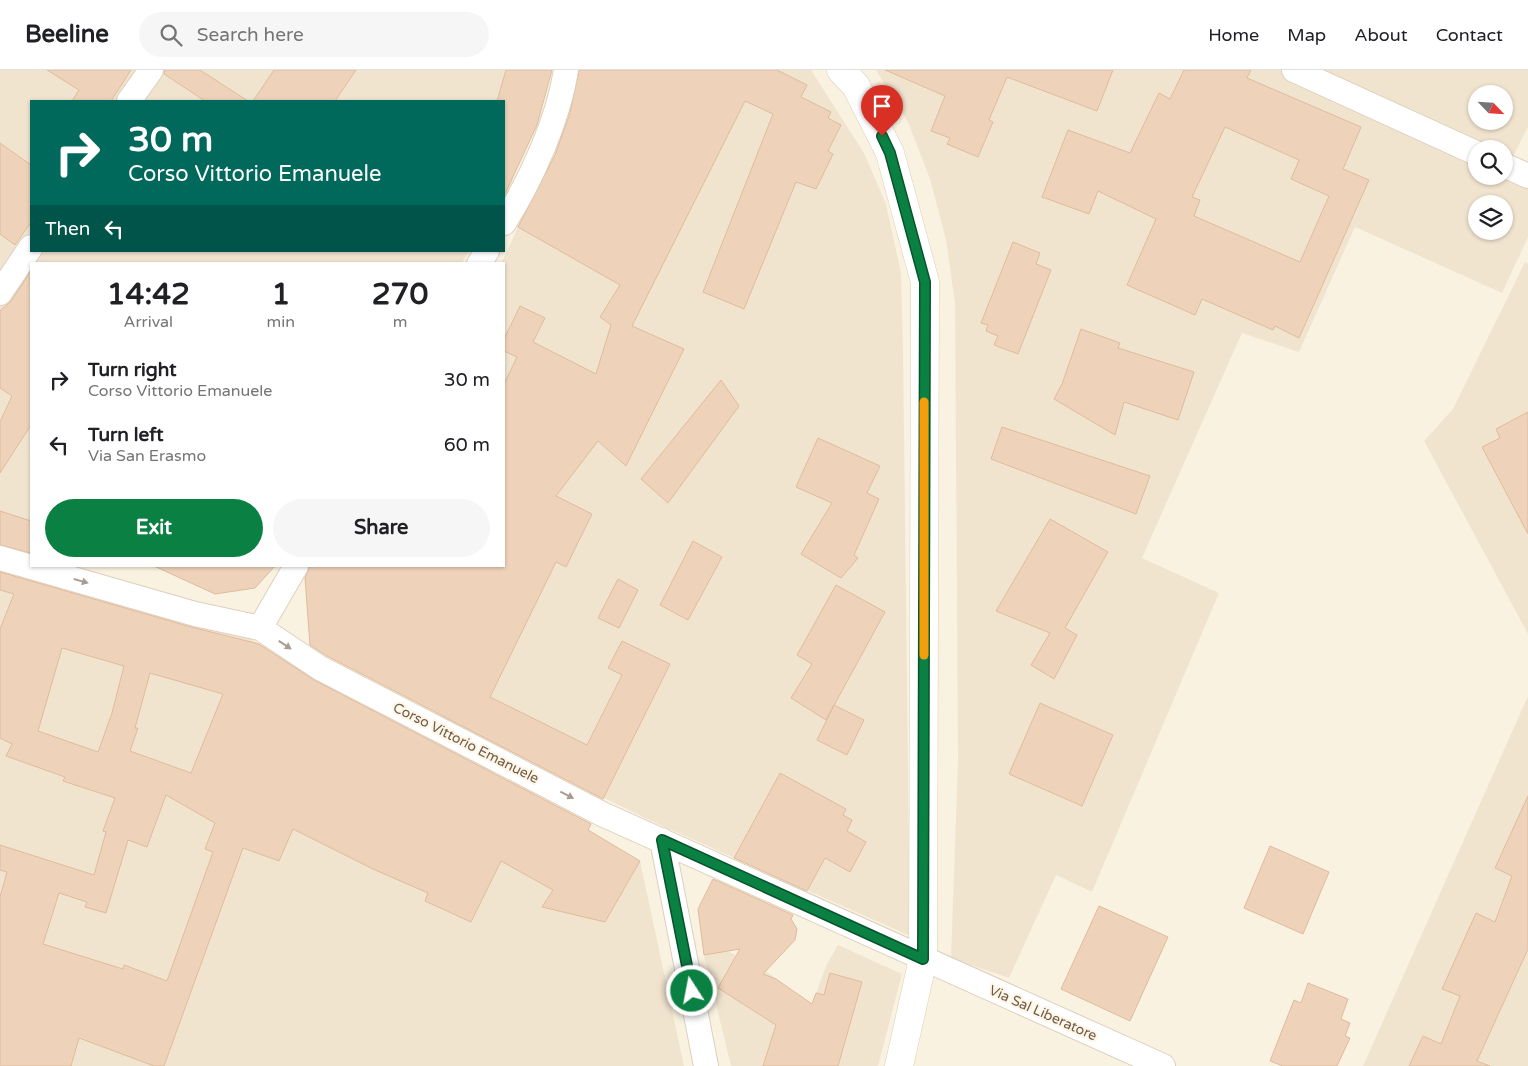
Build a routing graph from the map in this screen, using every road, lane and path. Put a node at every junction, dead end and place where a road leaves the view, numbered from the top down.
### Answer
1 (151, 70) edge
2 (566, 70) edge
3 (841, 70) edge
4 (1294, 70) edge
5 (131, 100) edge
6 (1468, 148) edge
7 (1513, 169) edge
8 (1528, 176) edge
9 (505, 221) edge
10 (30, 248) edge
11 (0, 293) edge
12 (0, 558) edge
13 (30, 567) edge
14 (31, 567) edge
15 (295, 567) edge
16 (260, 628) junction
17 (662, 840) junction
18 (923, 959) junction
19 (706, 1066) edge
20 (899, 1066) edge
21 (1163, 1066) edge

1 - 5 street
2 - 9 street
3 - 18 main road
4 - 6 street
7 - 8 street
10 - 11 street
12 -> 13 street, Corso Vittorio Emanuele
14 -> 16 street, Corso Vittorio Emanuele
15 - 16 street
16 -> 17 street, Corso Vittorio Emanuele
17 - 18 street, Corso Vittorio Emanuele
17 - 19 street
18 - 20 main road
18 - 21 street, Via Sal Liberatore

